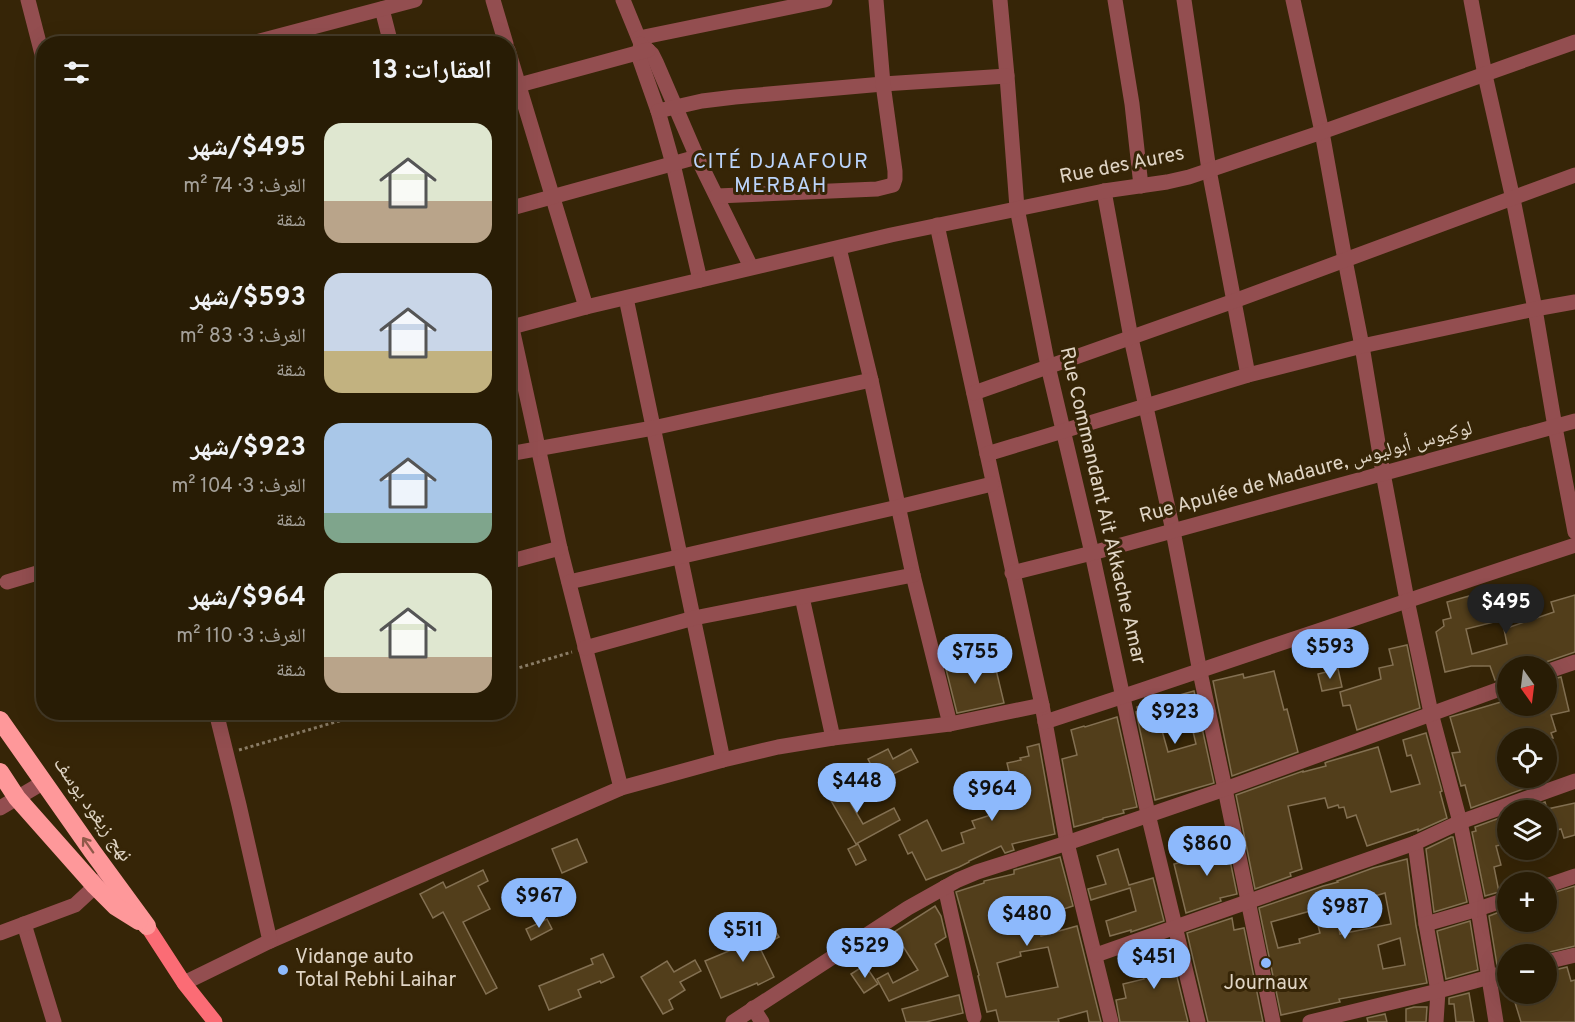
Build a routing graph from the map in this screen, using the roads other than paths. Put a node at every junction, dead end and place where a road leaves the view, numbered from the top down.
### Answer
1 (28, 0) edge
2 (415, 0) edge
3 (494, 0) edge
4 (623, 0) edge
5 (825, 0) edge
6 (876, 0) edge
7 (1000, 0) edge
8 (1115, 0) edge
9 (1185, 0) edge
10 (1293, 0) edge
11 (1471, 0) edge
12 (382, 9) junction
13 (37, 36) edge
14 (291, 36) edge
15 (389, 36) edge
16 (504, 36) edge
17 (1575, 42) edge
18 (642, 46) junction
19 (1485, 75) junction
20 (1007, 76) junction
21 (883, 84) junction
22 (516, 86) edge
23 (516, 92) edge
24 (677, 107) junction
25 (658, 111) junction
26 (1322, 132) junction
27 (697, 157) junction
28 (673, 164) junction
29 (1209, 170) junction
30 (1575, 175) edge
31 (1142, 186) junction
32 (1104, 191) junction
33 (554, 195) junction
34 (717, 196) junction
35 (1513, 199) junction
36 (516, 207) edge
37 (1017, 208) junction
38 (937, 225) junction
39 (838, 248) junction
40 (1345, 260) junction
41 (751, 267) junction
42 (700, 280) junction
43 (626, 298) junction
44 (1234, 301) junction
45 (1575, 302) edge
46 (586, 307) junction
47 (1535, 309) junction
48 (516, 326) edge
49 (1131, 338) junction
50 (1362, 346) junction
51 (516, 354) edge
52 (1048, 366) junction
53 (1248, 375) junction
54 (871, 380) junction
55 (974, 393) junction
56 (1146, 406) junction
57 (1575, 421) edge
58 (1555, 426) junction
59 (653, 428) junction
60 (1064, 430) junction
61 (538, 447) junction
62 (516, 452) edge
63 (987, 454) junction
64 (1383, 473) junction
65 (992, 484) junction
66 (898, 507) junction
67 (1173, 531) junction
68 (1575, 532) edge
69 (1575, 545) edge
70 (560, 548) junction
71 (1092, 553) junction
72 (680, 556) junction
73 (516, 560) edge
74 (36, 573) edge
75 (1012, 573) junction
76 (914, 575) junction
77 (7, 582) dead end
78 (569, 582) junction
79 (802, 597) junction
80 (1407, 600) junction
81 (694, 618) junction
82 (585, 648) junction
83 (1575, 662) edge
84 (1557, 668) edge
85 (1200, 672) junction
86 (1497, 690) edge
87 (1122, 697) junction
88 (1042, 705) junction
89 (1431, 713) junction
90 (0, 720) edge
91 (218, 720) edge
92 (1045, 722) junction
93 (950, 724) junction
94 (833, 738) junction
95 (723, 760) junction
96 (0, 772) edge
97 (1575, 781) edge
98 (44, 782) junction
99 (621, 788) junction
100 (1225, 789) junction
101 (17, 798) junction
102 (0, 808) edge
103 (1148, 814) junction
104 (1460, 822) junction
105 (1067, 843) junction
106 (1415, 843) junction
107 (109, 873) junction
108 (1575, 876) edge
109 (1557, 882) edge
110 (95, 886) junction
111 (945, 888) junction
112 (1248, 902) junction
113 (1497, 903) edge
114 (1478, 909) junction
115 (24, 924) junction
116 (1426, 924) junction
117 (147, 926) junction
118 (1176, 927) junction
119 (0, 933) edge
120 (270, 941) junction
121 (1096, 956) junction
122 (1575, 956) edge
123 (1557, 960) edge
124 (1497, 975) edge
125 (1488, 977) junction
126 (184, 983) junction
127 (1438, 991) junction
128 (753, 1008) junction
129 (974, 1017) dead end
130 (54, 1022) edge
131 (215, 1022) edge
132 (734, 1022) edge
133 (762, 1022) edge
134 (1112, 1022) edge
135 (1198, 1022) edge
136 (1273, 1022) edge
137 (1310, 1022) edge
138 (1436, 1022) edge
139 (1496, 1022) edge

1 - 13 street
2 - 12 street
3 - 16 street
4 - 18 street
5 - 18 street
6 - 21 street
7 - 20 street, Rue Commandant Ait Akkache Amar
8 - 31 street
9 - 29 street
10 - 26 street
11 - 19 street
12 - 14 street
12 - 15 street
17 - 19 street, Rue des Aures
18 - 22 street
18 - 24 street
18 - 25 street
19 - 26 street, Rue des Aures
19 - 35 street
20 - 21 street
20 - 37 street, Rue Commandant Ait Akkache Amar
21 - 24 street
21 - 34 street
23 - 33 street
24 - 25 street
24 - 27 street
25 - 28 street
26 - 29 street, Rue des Aures
26 - 40 street
27 - 28 street
27 - 34 street
28 - 33 street
28 - 42 street
29 - 31 street, Rue des Aures
29 - 44 street
30 - 35 street
31 - 32 street, Rue des Aures
32 - 37 street, Rue des Aures
32 - 49 street
33 - 36 street
33 - 46 street
34 - 41 street
35 - 40 street
35 - 47 street
37 - 38 street, Rue des Aures
37 - 52 street, Rue Commandant Ait Akkache Amar
38 - 39 street, Rue des Aures
38 - 55 street
39 - 41 street, Rue des Aures
39 - 54 street
40 - 44 street
40 - 50 street
41 - 42 street, Rue des Aures
42 - 43 street, Rue des Aures
43 - 46 street, Rue des Aures
43 - 59 street
44 - 49 street
44 - 53 street
45 - 47 street
46 - 48 street, Rue des Aures
47 - 50 street
47 - 58 street
49 - 52 street
49 - 56 street
50 - 53 street
50 - 64 street
51 - 61 street
52 - 55 street
52 - 60 street, Rue Commandant Ait Akkache Amar
53 - 56 street
54 - 59 street
54 - 66 street
55 - 63 street
56 - 60 street
56 - 67 street
57 - 58 street, Rue Apulée de Madaure, لوكيوس أبوليوس
58 - 64 street, Rue Apulée de Madaure, لوكيوس أبوليوس
58 - 68 street
59 - 61 street
59 - 72 street
60 - 63 street
60 - 71 street, Rue Commandant Ait Akkache Amar
61 - 62 street
61 - 70 street
63 - 65 street
64 - 67 street, Rue Apulée de Madaure, لوكيوس أبوليوس
64 - 80 street
65 - 66 street
65 - 75 street
66 - 72 street
66 - 76 street
67 - 71 street, Rue Apulée de Madaure, لوكيوس أبوليوس
67 - 85 street
69 - 80 street
70 - 73 street
70 - 78 street
71 - 75 street, Rue Apulée de Madaure, لوكيوس أبوليوس
71 - 87 street, Rue Commandant Ait Akkache Amar
72 - 78 street
72 - 81 street
74 - 77 street
75 - 88 street
76 - 79 street
76 - 93 street
78 - 82 street
79 - 81 street
79 - 94 street
80 - 85 street
80 - 89 street
81 - 82 street
81 - 95 street
82 - 99 street
83 - 84 street
85 - 87 street
85 - 100 street
86 - 89 street
87 - 92 street
87 - 103 street, Rue Commandant Ait Akkache Amar
88 - 92 street
88 - 93 street
89 - 100 street
89 - 104 street
90 - 98 highway, نهج زيغود يوسف
91 - 120 street
92 - 105 street
93 - 94 street
94 - 95 street
95 - 99 street
96 - 101 highway, نهج زيغود يوسف
97 - 104 street
98 - 101 street
107 -> 98 highway, نهج زيغود يوسف
99 - 120 street
100 - 103 street
100 - 112 street
101 - 102 street
101 - 110 highway, نهج زيغود يوسف
103 - 105 street
103 - 118 street, Rue Commandant Ait Akkache Amar
104 - 106 street
104 - 114 street
105 - 111 street
105 - 121 street
106 - 112 street
106 - 116 street
107 - 110 street
107 - 117 highway, نهج زيغود يوسف
108 - 109 street
110 - 115 street
110 - 117 highway, نهج زيغود يوسف
111 - 128 street
111 - 129 street
112 - 118 street
112 - 136 street
113 - 114 street
114 - 116 street
114 - 125 street
115 - 119 street
115 - 130 street
116 - 127 street
117 - 126 main road, نهج زيغود يوسف
118 - 121 street
118 - 135 street, Rue Commandant Ait Akkache Amar
120 - 126 street
121 - 134 street
122 - 123 street
124 - 125 street
125 - 127 street
125 - 139 street
126 - 131 main road, نهج زيغود يوسف
127 - 137 street
127 - 138 street
128 - 132 street
128 - 133 street

